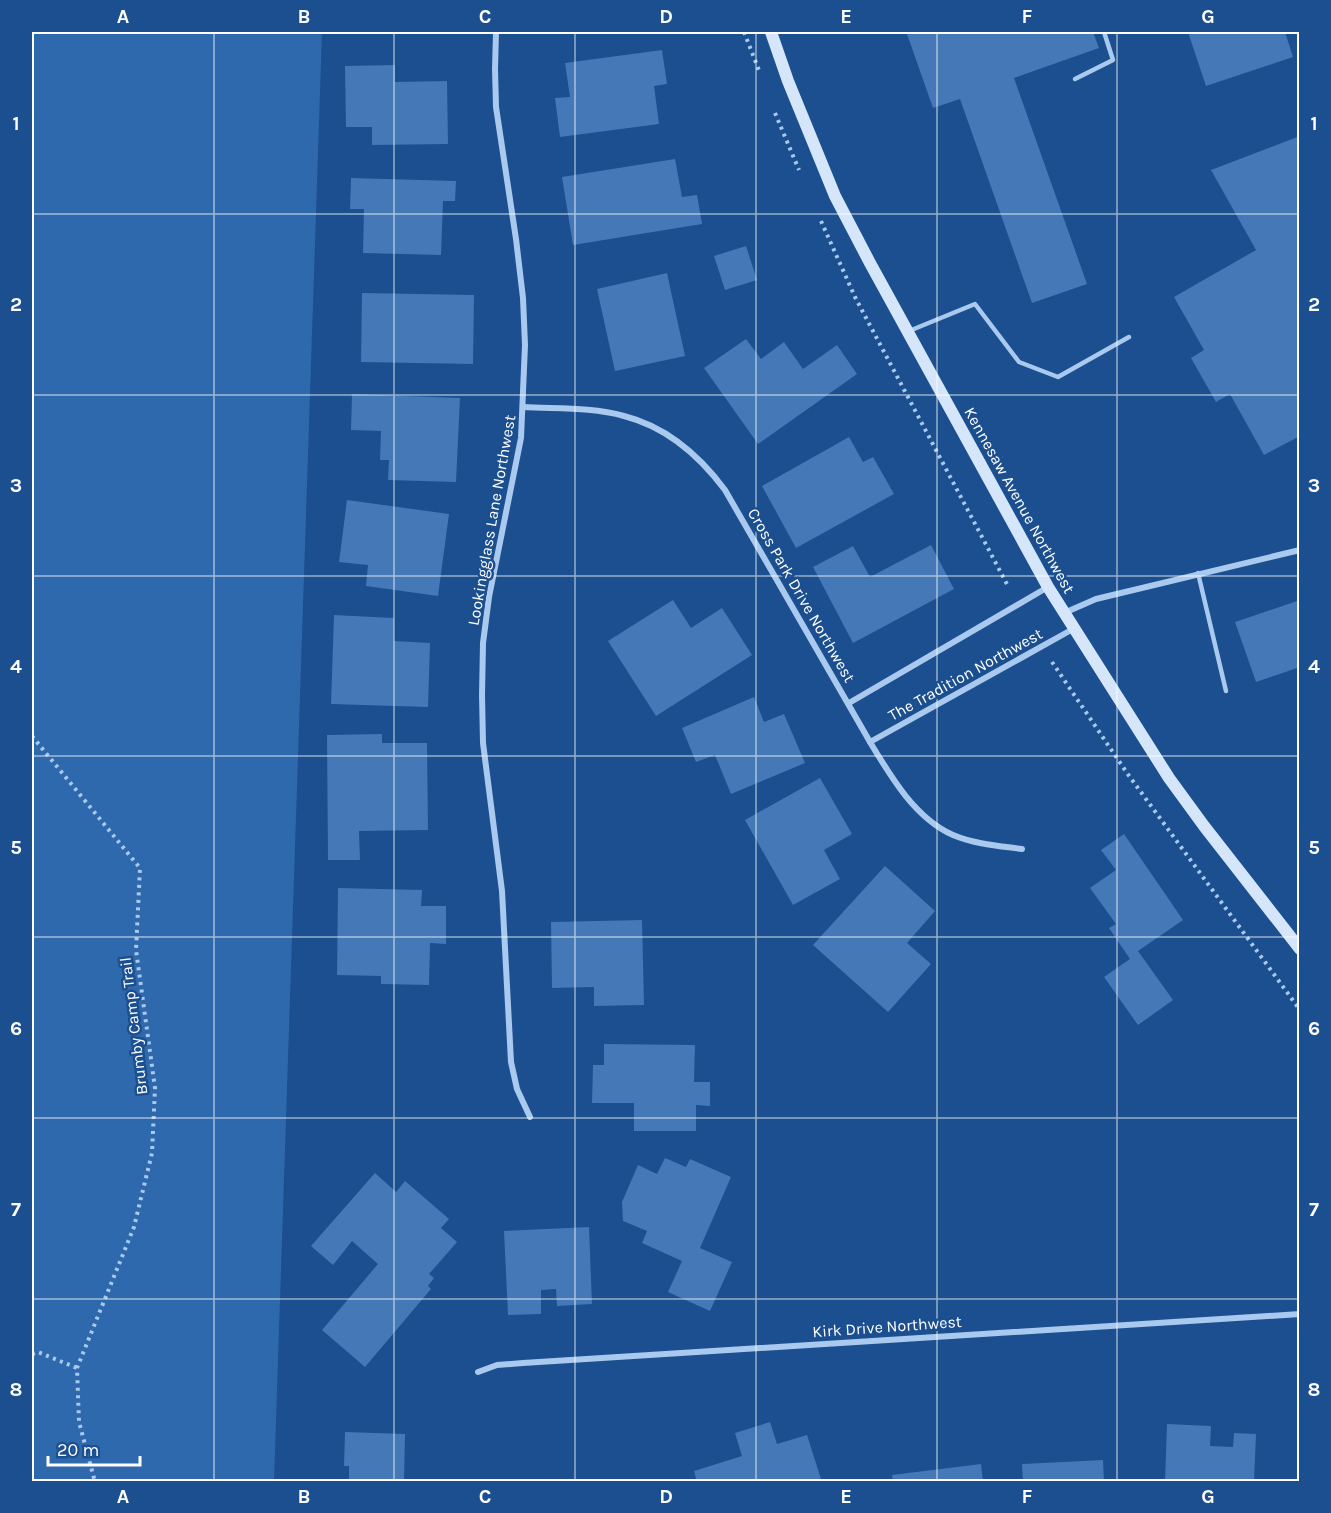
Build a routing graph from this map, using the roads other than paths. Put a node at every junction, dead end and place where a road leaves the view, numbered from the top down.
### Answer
1 (496, 32) edge
2 (771, 32) edge
3 (1104, 32) edge
4 (1075, 79) dead end
5 (908, 331) junction
6 (1129, 337) dead end
7 (523, 407) junction
8 (1299, 550) edge
9 (1198, 573) junction
10 (1048, 588) junction
11 (1064, 613) junction
12 (1073, 629) junction
13 (1226, 691) dead end
14 (849, 704) junction
15 (870, 742) junction
16 (1022, 849) dead end
17 (1299, 949) edge
18 (530, 1117) dead end
19 (1299, 1314) edge
20 (478, 1372) dead end

1 - 7 street, Lookingglass Lane Northwest
2 - 5 street, Kennesaw Avenue Northwest
3 - 4 lane
5 - 6 lane
5 - 10 street, Kennesaw Avenue Northwest
7 - 14 street, Cross Park Drive Northwest
7 - 18 street, Lookingglass Lane Northwest
8 - 9 street
9 - 11 street
9 - 13 lane
10 - 11 street, Kennesaw Avenue Northwest
10 - 14 street, The Tradition Northwest
11 - 12 street, Kennesaw Avenue Northwest
12 - 15 street, The Tradition Northwest
12 - 17 street, Kennesaw Avenue Northwest
14 - 15 street, Cross Park Drive Northwest
15 - 16 street, Cross Park Drive Northwest
19 - 20 street, Kirk Drive Northwest

